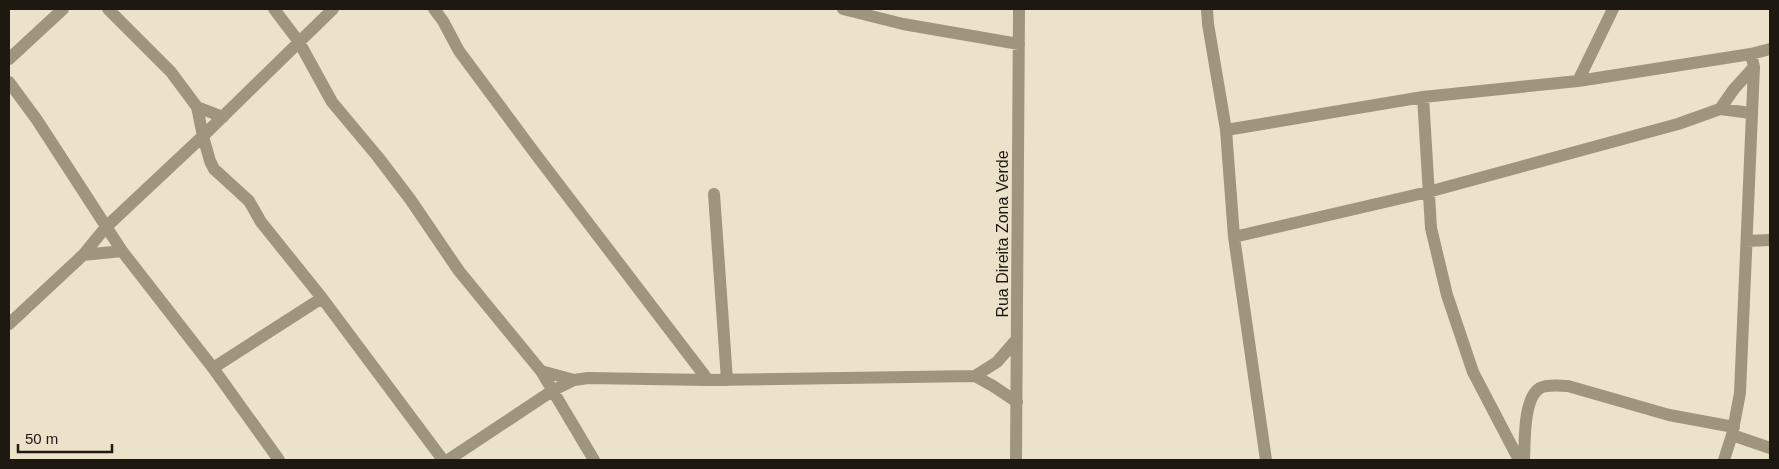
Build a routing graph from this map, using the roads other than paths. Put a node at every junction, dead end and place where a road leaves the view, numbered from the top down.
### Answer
1 (63, 9) edge
2 (108, 9) edge
3 (274, 9) edge
4 (333, 9) edge
5 (434, 9) edge
6 (843, 9) edge
7 (1019, 9) edge
8 (1207, 9) edge
9 (1613, 9) edge
10 (298, 42) junction
11 (1019, 44) junction
12 (1770, 49) edge
13 (1751, 54) junction
14 (9, 59) edge
15 (1754, 67) junction
16 (1578, 81) junction
17 (9, 82) edge
18 (1423, 97) junction
19 (197, 107) junction
20 (1720, 109) junction
21 (1751, 113) junction
22 (222, 117) junction
23 (1226, 130) junction
24 (203, 136) junction
25 (1428, 192) junction
26 (714, 194) dead end
27 (106, 228) junction
28 (1234, 237) junction
29 (1770, 240) edge
30 (1747, 241) junction
31 (122, 251) junction
32 (83, 255) junction
33 (322, 298) junction
34 (9, 305) edge
35 (13, 320) edge
36 (1017, 339) junction
37 (213, 368) junction
38 (541, 372) junction
39 (975, 376) junction
40 (574, 380) junction
41 (708, 380) junction
42 (727, 380) junction
43 (552, 391) junction
44 (1017, 402) junction
45 (1733, 431) junction
46 (1770, 448) edge
47 (279, 460) edge
48 (443, 460) edge
49 (448, 460) edge
50 (594, 460) edge
51 (1016, 460) edge
52 (1266, 460) edge
53 (1519, 460) edge
54 (1524, 460) edge
55 (1724, 460) edge

1 - 14 street
2 - 19 street
3 - 10 street
4 - 10 street
5 - 41 street
6 - 11 street
7 - 11 street, Rua Direita Zona Verde
8 - 23 street
9 - 16 street
10 - 22 street
10 - 38 street
11 - 36 street, Rua Direita Zona Verde
12 - 13 street
13 - 15 street
13 - 16 street
15 - 20 street
15 - 21 street
16 - 18 street
17 - 27 street
18 - 23 street
18 - 25 street
19 - 22 street
19 - 24 street
20 - 21 street
20 - 25 street
21 - 30 street
22 - 24 street
23 - 28 street
24 - 27 street
24 - 33 street
25 - 28 street
25 - 53 street
26 - 42 street
27 - 31 street
27 - 32 street
28 - 52 street
29 - 30 street
30 - 45 street
31 - 32 street
31 - 37 street
32 - 35 street
33 - 37 street
33 - 48 street
34 - 35 street
36 - 39 street
36 - 44 street, Rua Direita Zona Verde
37 - 47 street
38 - 40 street
38 - 43 street
39 - 42 street
39 - 44 street
40 - 41 street
40 - 43 street
41 - 42 street
43 - 49 street
43 - 50 street
44 - 51 street, Rua Direita Zona Verde
45 - 46 street
45 - 54 street
45 - 55 street

